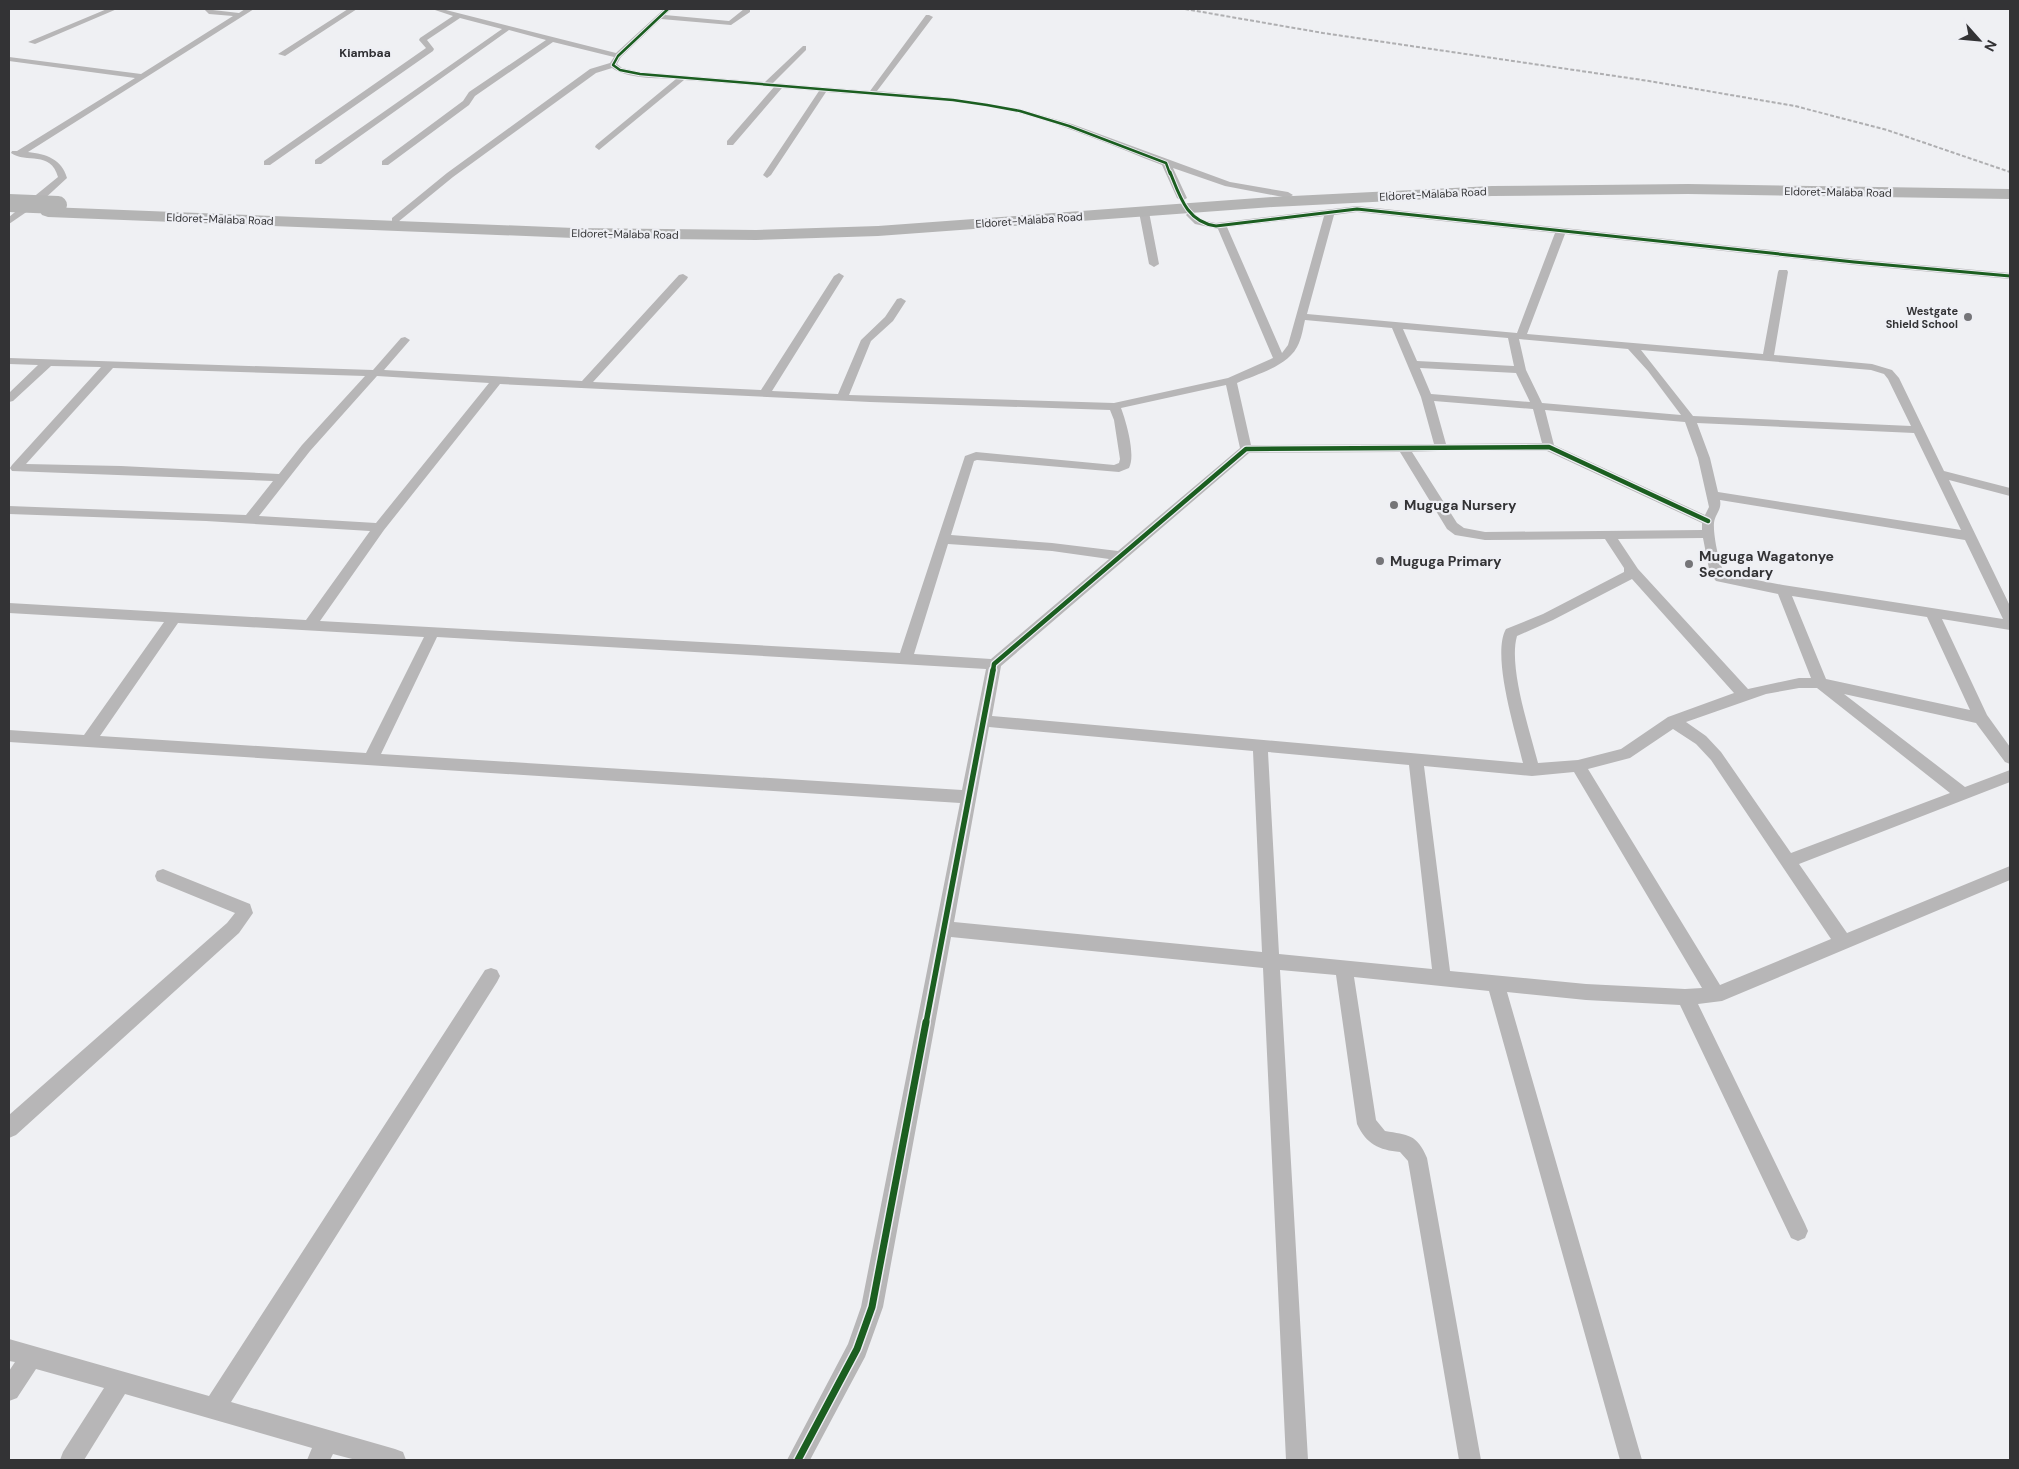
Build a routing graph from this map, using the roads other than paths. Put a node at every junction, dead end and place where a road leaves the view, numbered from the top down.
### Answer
1 (113, 9) edge
2 (207, 9) edge
3 (250, 9) edge
4 (353, 9) edge
5 (435, 9) edge
6 (668, 9) edge
7 (747, 10) dead end
8 (239, 15) junction
9 (459, 15) junction
10 (660, 17) junction
11 (929, 17) dead end
12 (508, 28) junction
13 (553, 38) junction
14 (32, 42) dead end
15 (803, 48) dead end
16 (282, 54) dead end
17 (618, 56) junction
18 (9, 59) edge
19 (613, 65) junction
20 (141, 76) junction
21 (682, 78) junction
22 (767, 84) junction
23 (780, 85) junction
24 (824, 89) junction
25 (872, 93) junction
26 (730, 143) dead end
27 (599, 147) dead end
28 (13, 153) edge
29 (318, 162) dead end
30 (267, 163) dead end
31 (385, 163) dead end
32 (1166, 163) junction
33 (767, 175) dead end
34 (2010, 184) edge
35 (1229, 192) junction
36 (2010, 194) edge
37 (1182, 198) dead end
38 (1280, 199) junction
39 (48, 206) junction
40 (11, 208) edge
41 (1330, 211) junction
42 (1144, 212) junction
43 (1191, 215) dead end
44 (1285, 218) junction
45 (395, 220) junction
46 (9, 221) edge
47 (1222, 226) junction
48 (1561, 231) junction
49 (1154, 264) dead end
50 (1783, 272) dead end
51 (839, 276) dead end
52 (684, 277) dead end
53 (2009, 279) edge
54 (901, 301) dead end
55 (1301, 317) junction
56 (1396, 326) junction
57 (1517, 336) junction
58 (405, 340) dead end
59 (1631, 346) junction
60 (1768, 358) junction
61 (1279, 359) junction
62 (9, 361) edge
63 (47, 363) junction
64 (110, 364) junction
65 (1412, 364) junction
66 (1520, 370) junction
67 (375, 373) junction
68 (497, 380) junction
69 (1231, 381) junction
70 (585, 384) junction
71 (765, 393) junction
72 (842, 397) junction
73 (1427, 398) junction
74 (9, 399) edge
75 (1114, 406) junction
76 (1538, 408) junction
77 (1690, 419) junction
78 (1918, 430) junction
79 (1549, 447) junction
80 (1404, 448) junction
81 (1246, 449) junction
82 (1441, 449) junction
83 (12, 471) edge
84 (1940, 474) junction
85 (281, 478) junction
86 (2010, 492) edge
87 (1713, 495) junction
88 (9, 510) edge
89 (250, 520) junction
90 (379, 527) junction
91 (1708, 528) junction
92 (1609, 535) junction
93 (1969, 536) junction
94 (942, 539) junction
95 (1121, 556) junction
96 (1632, 571) junction
97 (1783, 590) junction
98 (9, 608) edge
99 (1932, 613) junction
100 (174, 618) junction
101 (2010, 619) edge
102 (310, 625) junction
103 (2010, 625) edge
104 (433, 632) junction
105 (905, 659) junction
106 (994, 664) junction
107 (1820, 683) junction
108 (1745, 695) junction
109 (1981, 718) junction
110 (1673, 721) junction
111 (983, 722) junction
112 (9, 736) edge
113 (88, 741) junction
114 (1260, 747) junction
115 (2010, 758) edge
116 (372, 759) junction
117 (1416, 760) junction
118 (1578, 766) junction
119 (1532, 770) junction
120 (2010, 776) edge
121 (1964, 794) junction
122 (969, 797) junction
123 (1789, 862) junction
124 (2010, 873) edge
125 (163, 876) dead end
126 (944, 929) junction
127 (1843, 942) junction
128 (1271, 962) junction
129 (1344, 970) junction
130 (491, 976) dead end
131 (1442, 978) junction
132 (1496, 984) junction
133 (1716, 995) junction
134 (1686, 997) junction
135 (9, 1128) edge
136 (1798, 1231) dead end
137 (9, 1350) edge
138 (32, 1356) junction
139 (120, 1382) junction
140 (9, 1390) edge
141 (214, 1409) junction
142 (323, 1450) edge
143 (71, 1460) edge
144 (395, 1460) edge
145 (798, 1460) edge
146 (1297, 1460) edge
147 (1470, 1460) edge
148 (1631, 1460) edge

1 - 14 street
2 - 8 street
3 - 8 street
4 - 16 street
5 - 9 street
6 - 10 street
7 - 10 street
8 - 20 street
9 - 12 street
9 - 30 street
10 - 17 street
11 - 25 street
12 - 13 street
12 - 29 street
13 - 17 street
13 - 31 street
15 - 22 street
17 - 19 street
18 - 20 street
19 - 21 street
19 - 45 street
20 - 28 street
21 - 22 street
21 - 27 street
22 - 23 street
23 - 24 street
23 - 26 street
24 - 25 street
24 - 33 street
25 - 32 street
28 - 39 street
32 - 35 street
32 - 37 street
34 - 38 highway, Eldoret-Malaba Road
35 - 38 highway, Eldoret-Malaba Road
35 - 45 highway, Eldoret-Malaba Road
36 - 38 highway, Eldoret-Malaba Road
38 - 42 highway, Eldoret-Malaba Road
38 - 44 street
39 - 40 highway
39 - 42 highway, Eldoret-Malaba Road
39 - 45 highway, Eldoret-Malaba Road
40 - 46 street
41 - 44 street
41 - 48 street
41 - 55 street
42 - 49 street
43 - 47 street
44 - 47 street
47 - 61 street
48 - 53 street
48 - 57 street
50 - 60 street
51 - 71 street
52 - 70 street
54 - 72 street
55 - 56 street
55 - 61 street
56 - 57 street
56 - 65 street
57 - 59 street
57 - 66 street
58 - 67 street
59 - 60 street
59 - 77 street
60 - 78 street
61 - 69 street
62 - 63 street
63 - 64 street
63 - 74 street
64 - 67 street
64 - 83 street
65 - 66 street
65 - 73 street
66 - 76 street
67 - 68 street
67 - 85 street
68 - 70 street
68 - 90 street
69 - 75 street
69 - 81 street
70 - 71 street
71 - 72 street
72 - 75 street
73 - 76 street
73 - 82 street
75 - 94 street
76 - 77 street
76 - 79 street
77 - 78 street
77 - 87 street
78 - 84 street
79 - 82 street
79 - 91 street
80 - 81 street
80 - 82 street
80 - 92 street
81 - 95 street
83 - 85 street
84 - 86 street
84 - 93 street
85 - 89 street
87 - 91 street
87 - 93 street
88 - 89 street
89 - 90 street
90 - 102 street
91 - 92 street
91 - 97 street
92 - 96 street
93 - 101 street
94 - 95 street
94 - 105 street
95 - 106 street
96 - 108 street
96 - 119 street
97 - 99 street
97 - 107 street
98 - 100 street
99 - 103 street
99 - 109 street
100 - 102 street
100 - 113 street
102 - 104 street
104 - 105 street
104 - 116 street
105 - 106 street
106 - 111 street
107 - 108 street
107 - 109 street
107 - 121 street
108 - 110 street
109 - 115 street
110 - 118 street
110 - 123 street
111 - 114 street
111 - 122 street
112 - 113 street
113 - 116 street
114 - 117 street
114 - 128 street
116 - 122 street
117 - 119 street
117 - 131 street
118 - 119 street
118 - 133 street
120 - 121 street
121 - 123 street
122 - 126 street
123 - 127 street
124 - 127 street
125 - 135 street
126 - 128 street
126 - 145 street
127 - 133 street
128 - 129 street
128 - 146 street
129 - 131 street
129 - 147 street
130 - 141 street
131 - 132 street
132 - 134 street
132 - 148 street
133 - 134 street
134 - 136 street
137 - 138 street
138 - 139 street
138 - 140 street
139 - 141 street
139 - 143 street
141 - 142 street
142 - 144 street

